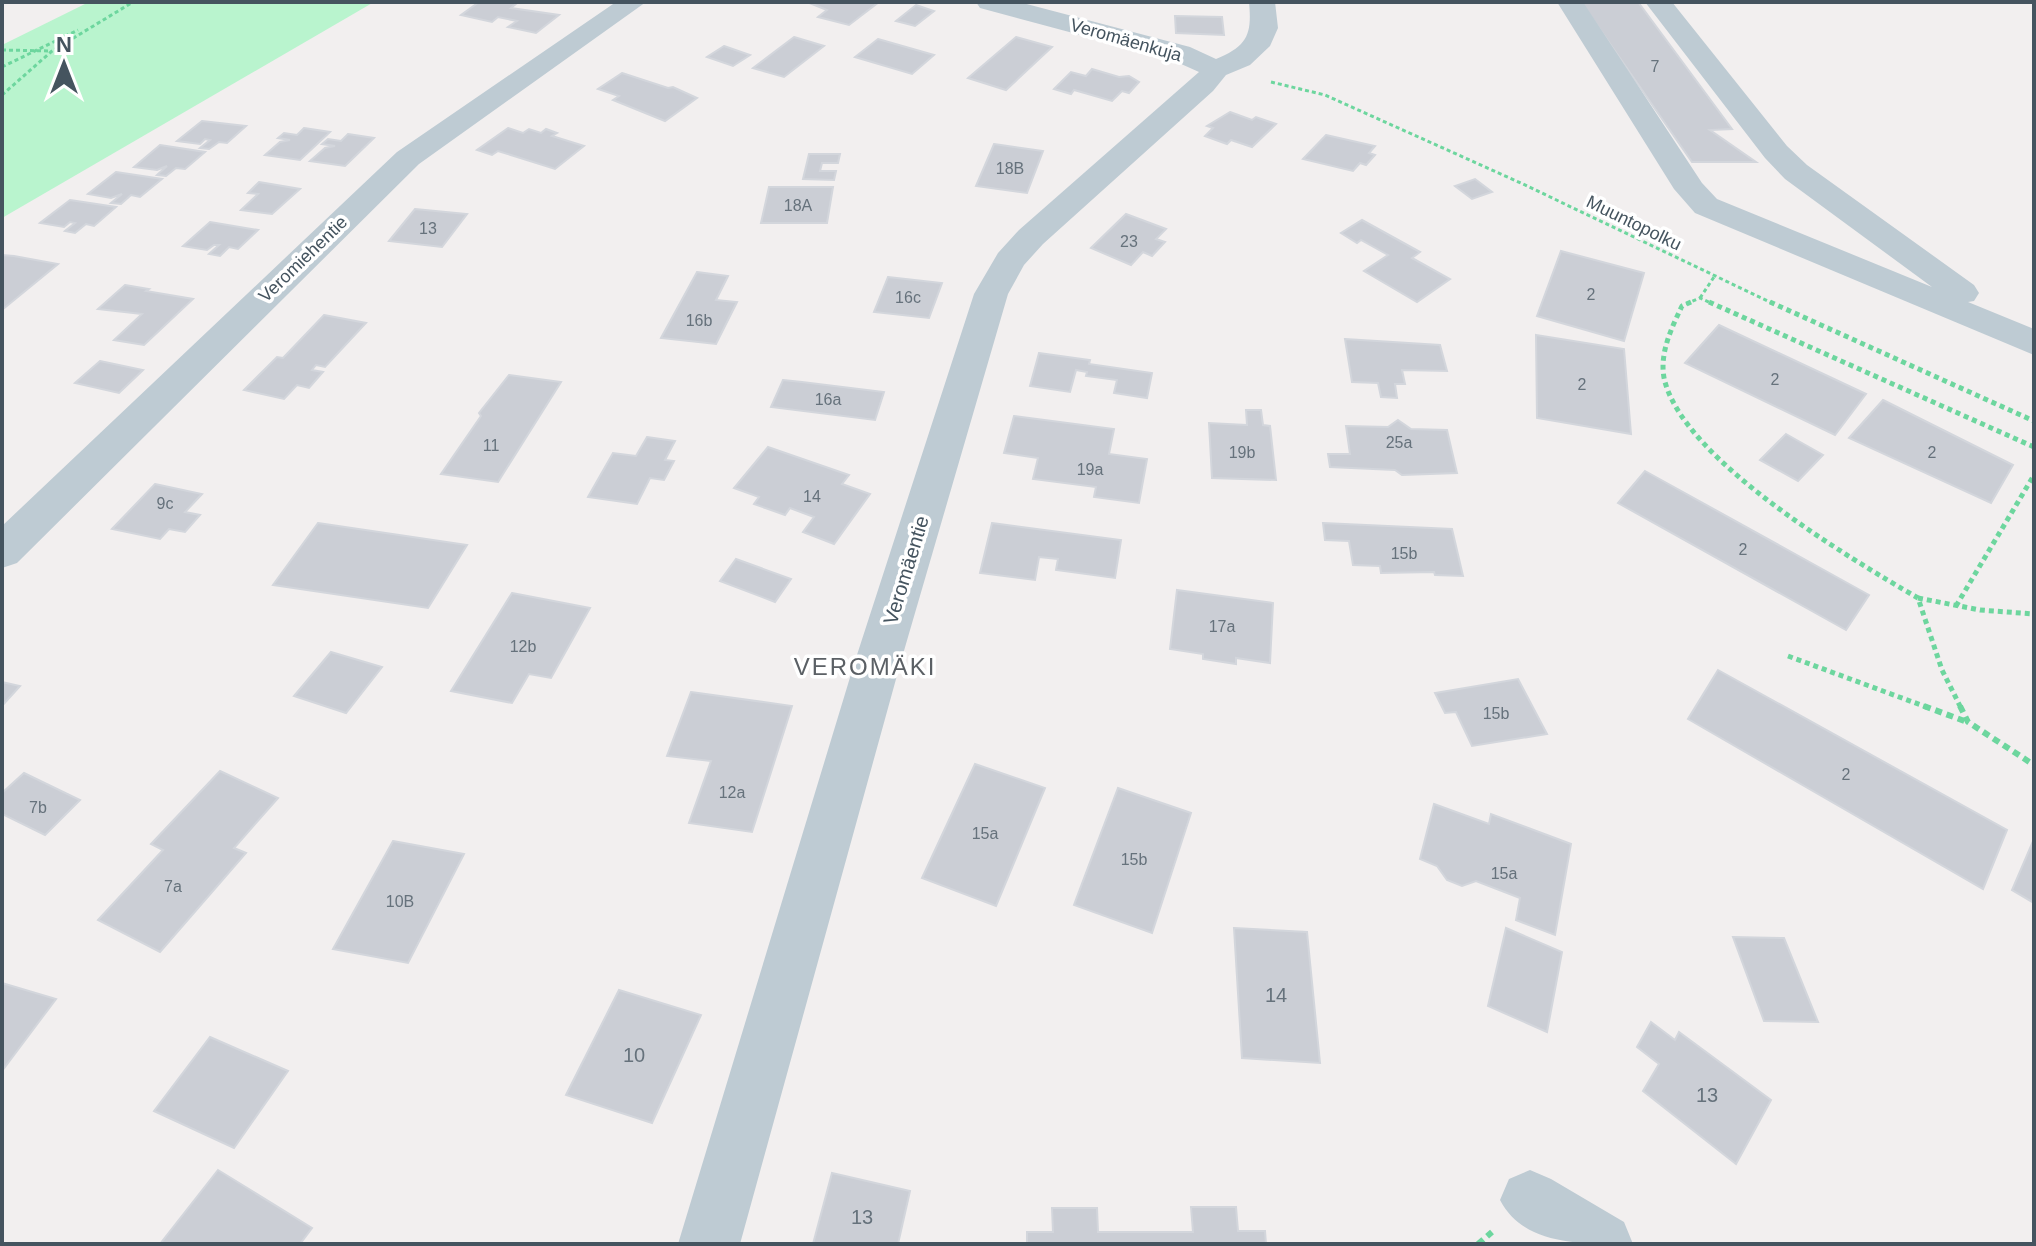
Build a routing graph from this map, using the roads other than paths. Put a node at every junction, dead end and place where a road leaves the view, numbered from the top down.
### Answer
1 (633, 2) edge
2 (989, 2) edge
3 (1262, 2) edge
4 (1570, 2) edge
5 (1658, 2) edge
6 (1216, 69) junction
7 (2034, 343) edge
8 (2, 552) edge
9 (1530, 1200) dead end
10 (709, 1244) edge
11 (1602, 1244) edge

1 - 8 street, Veromiehentie
2 - 6 street, Veromäenkuja
3 - 6 street, Veromäentie
4 - 7 street
5 - 7 street
6 - 10 street, Veromäentie
9 - 11 street

